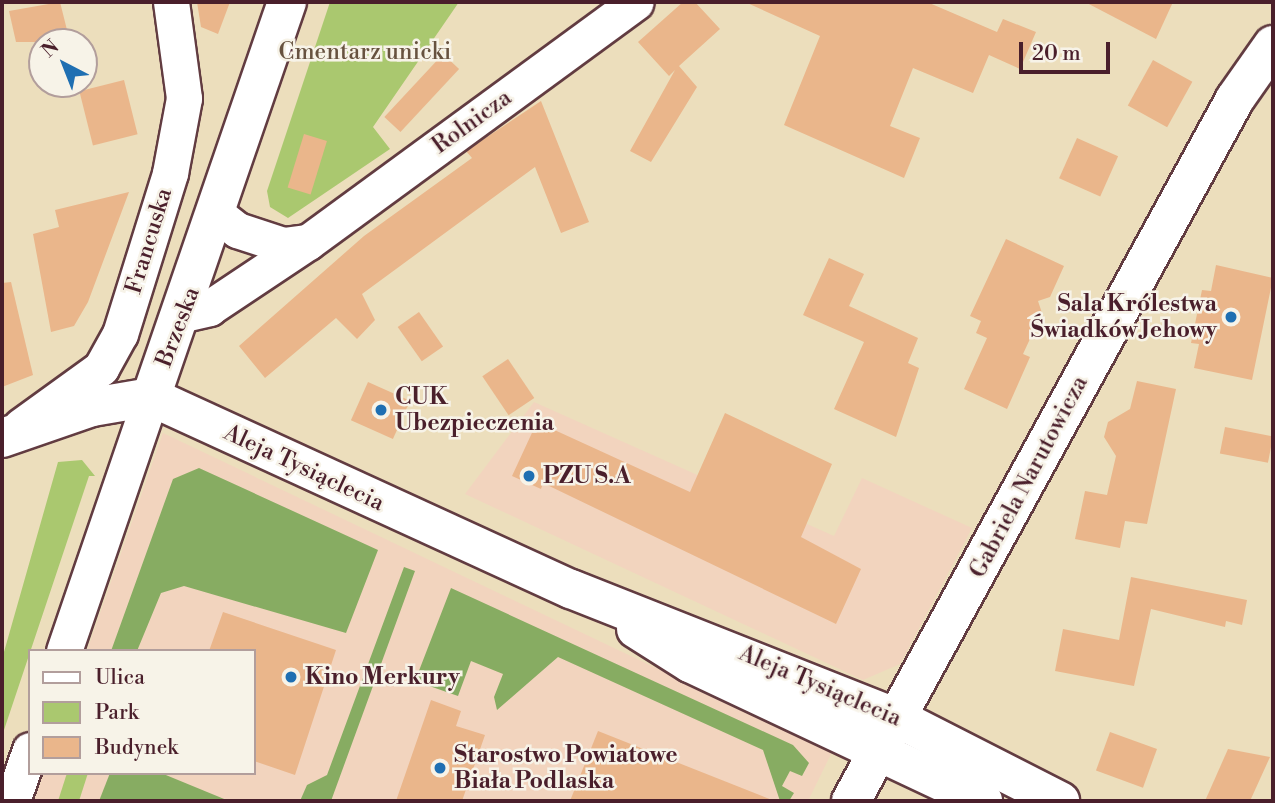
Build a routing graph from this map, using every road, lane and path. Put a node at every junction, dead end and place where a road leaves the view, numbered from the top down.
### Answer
1 (171, 2) edge
2 (287, 2) edge
3 (636, 2) edge
4 (1273, 45) edge
5 (218, 215) junction
6 (308, 242) junction
7 (184, 314) junction
8 (151, 397) junction
9 (7, 435) edge
10 (571, 589) junction
11 (65, 649) edge
12 (899, 719) junction
13 (878, 752) junction
14 (28, 756) edge
15 (12, 801) edge
16 (850, 801) edge
17 (983, 801) edge
18 (1060, 801) edge

1 - 9 street, Francuska
2 - 5 street, Brzeska
3 - 6 street, Rolnicza
4 - 12 street, Gabriela Narutowicza
5 - 6 street
5 - 7 street, Brzeska
6 - 7 street, Rolnicza
7 - 8 street, Brzeska
8 - 9 street
8 - 10 street, Aleja Tysiąclecia
8 - 11 street, Brzeska
10 - 12 street, Aleja Tysiąclecia
10 - 13 street, Aleja Tysiąclecia
12 - 13 street, Gabriela Narutowicza
12 - 18 street, Aleja Tysiąclecia
13 - 16 street, Gabriela Narutowicza
13 - 17 street, Aleja Tysiąclecia
14 - 15 street

